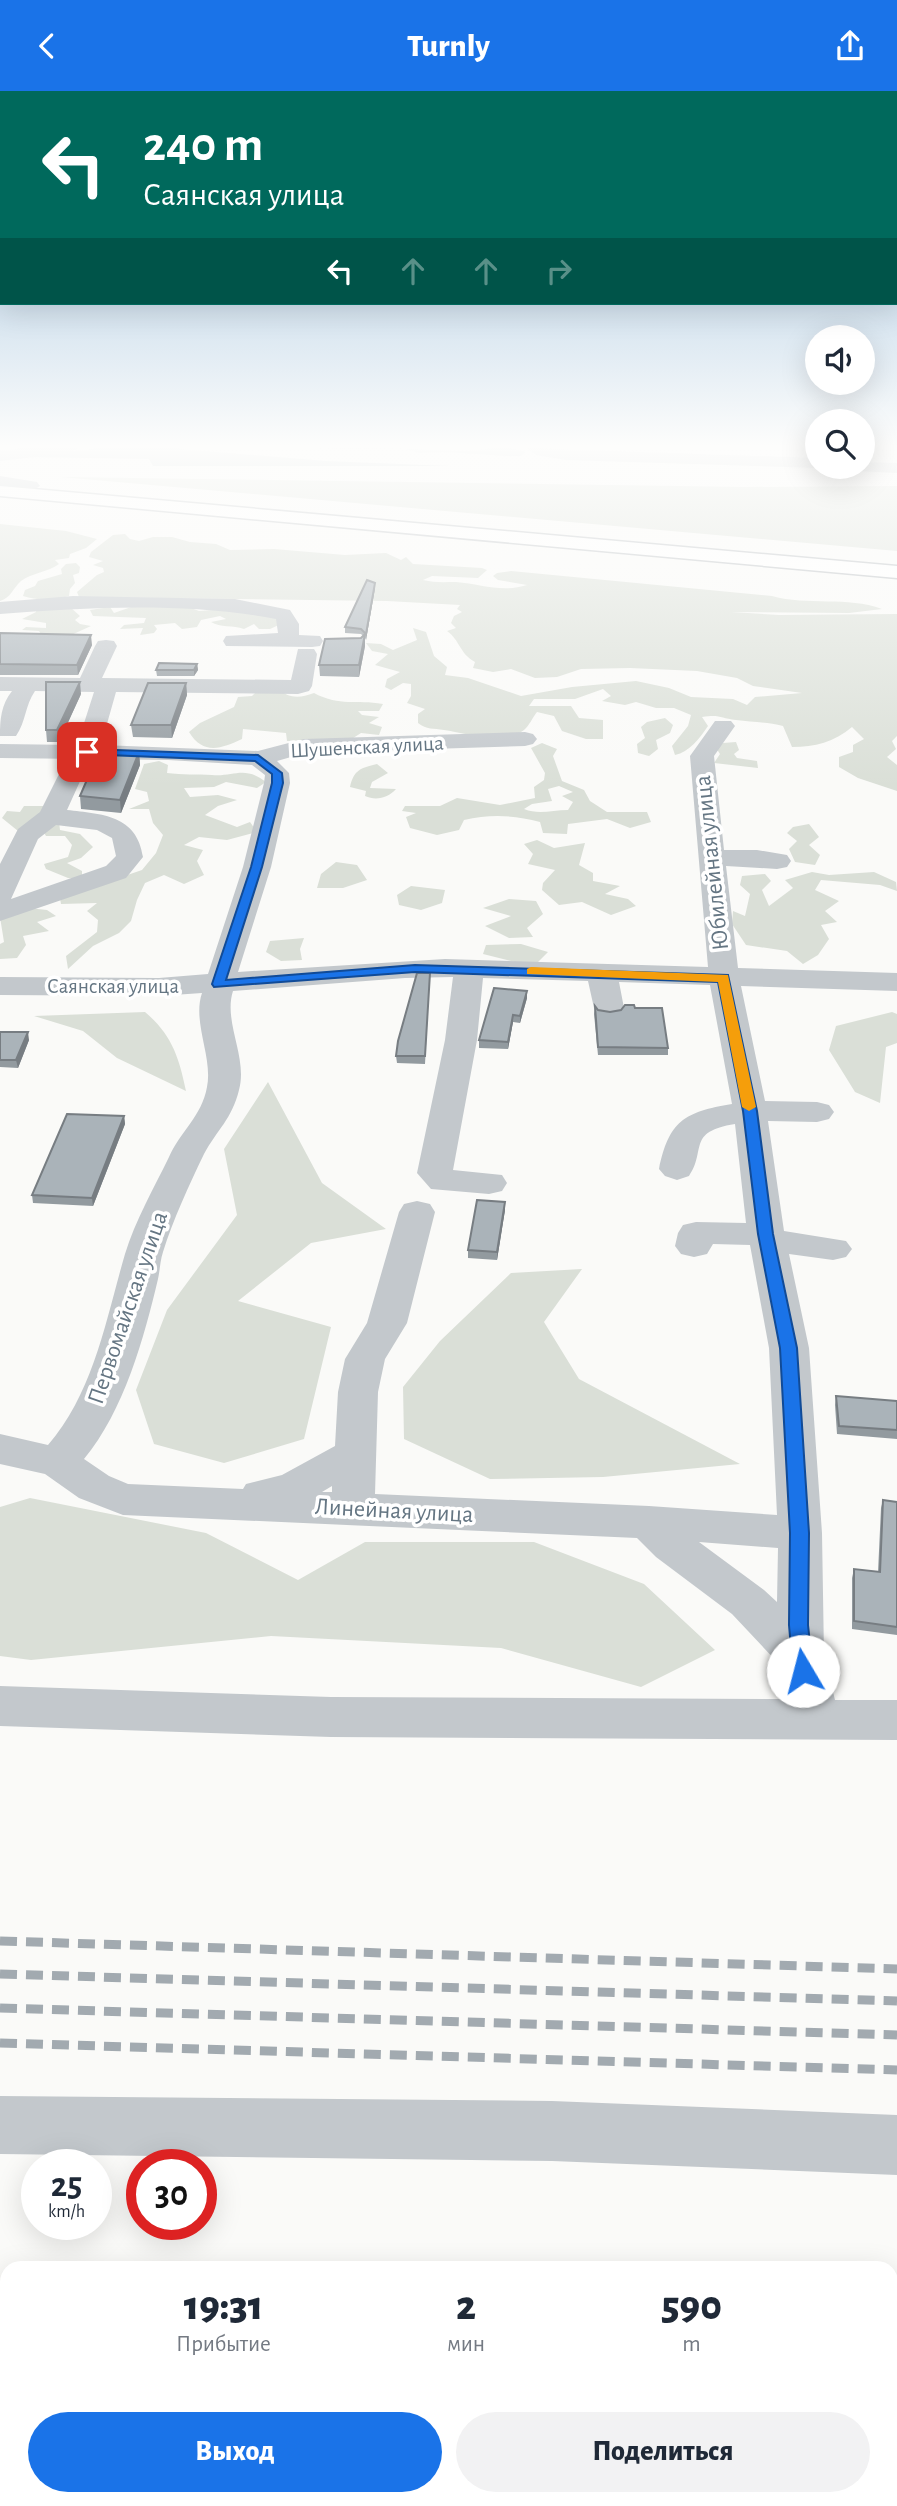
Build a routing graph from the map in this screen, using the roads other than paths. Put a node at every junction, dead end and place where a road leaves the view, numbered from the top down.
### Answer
1 (772, 561) edge
2 (860, 561) edge
3 (897, 564) edge
4 (897, 572) edge
5 (0, 608) edge
6 (334, 634) dead end
7 (234, 641) dead end
8 (286, 641) junction
9 (106, 646) dead end
10 (306, 654) dead end
11 (205, 663) dead end
12 (0, 684) edge
13 (30, 684) junction
14 (98, 685) junction
15 (196, 686) junction
16 (723, 726) dead end
17 (526, 739) dead end
18 (4, 741) edge
19 (258, 758) junction
20 (80, 760) junction
21 (51, 817) junction
22 (711, 858) junction
23 (777, 861) dead end
24 (0, 894) edge
25 (0, 912) edge
26 (468, 969) junction
27 (602, 974) junction
28 (724, 978) junction
29 (897, 982) edge
30 (218, 984) junction
31 (0, 986) edge
32 (609, 1008) dead end
33 (750, 1111) junction
34 (817, 1112) dead end
35 (677, 1169) dead end
36 (489, 1183) dead end
37 (417, 1212) dead end
38 (766, 1237) junction
39 (694, 1246) dead end
40 (833, 1249) dead end
41 (0, 1449) edge
42 (354, 1454) junction
43 (58, 1462) junction
44 (225, 1503) junction
45 (353, 1509) junction
46 (649, 1522) junction
47 (800, 1533) junction
48 (800, 1655) junction
49 (0, 1706) edge
50 (815, 1719) junction
51 (897, 1720) edge
52 (0, 2125) edge
53 (897, 2145) edge

1 - 4 main road
2 - 3 main road
5 - 8 street
6 - 8 street
7 - 8 street
9 - 14 street
10 - 15 street
11 - 15 street
12 - 13 street
13 - 14 street
13 - 18 street
14 - 15 street
14 - 20 street
16 - 22 street, Юбилейная улица
17 - 19 street, Шушенская улица
18 - 20 street, Шушенская улица
19 - 20 street, Шушенская улица
19 - 30 street, Первомайская улица
20 - 21 street
21 - 24 street
21 - 25 street
22 - 23 street
22 - 28 street, Юбилейная улица
26 - 27 street, Саянская улица
26 - 30 street, Саянская улица
26 - 36 street
27 - 28 street, Саянская улица
27 - 32 street
28 - 29 street, Саянская улица
28 - 33 street, Юбилейная улица
30 - 31 street, Саянская улица
30 - 43 street, Первомайская улица
33 - 34 street
33 - 35 street
33 - 38 street, Юбилейная улица
37 - 42 street
38 - 39 street
38 - 40 street
38 - 47 street, Юбилейная улица
41 - 43 street, Линейная улица
42 - 44 street
42 - 45 street
43 - 44 street, Линейная улица
44 - 45 street, Линейная улица
45 - 46 street, Линейная улица
46 - 47 street, Линейная улица
46 - 48 street
47 - 48 street, Юбилейная улица
48 - 50 street, Юбилейная улица
49 - 50 street
50 - 51 street
52 - 53 street

